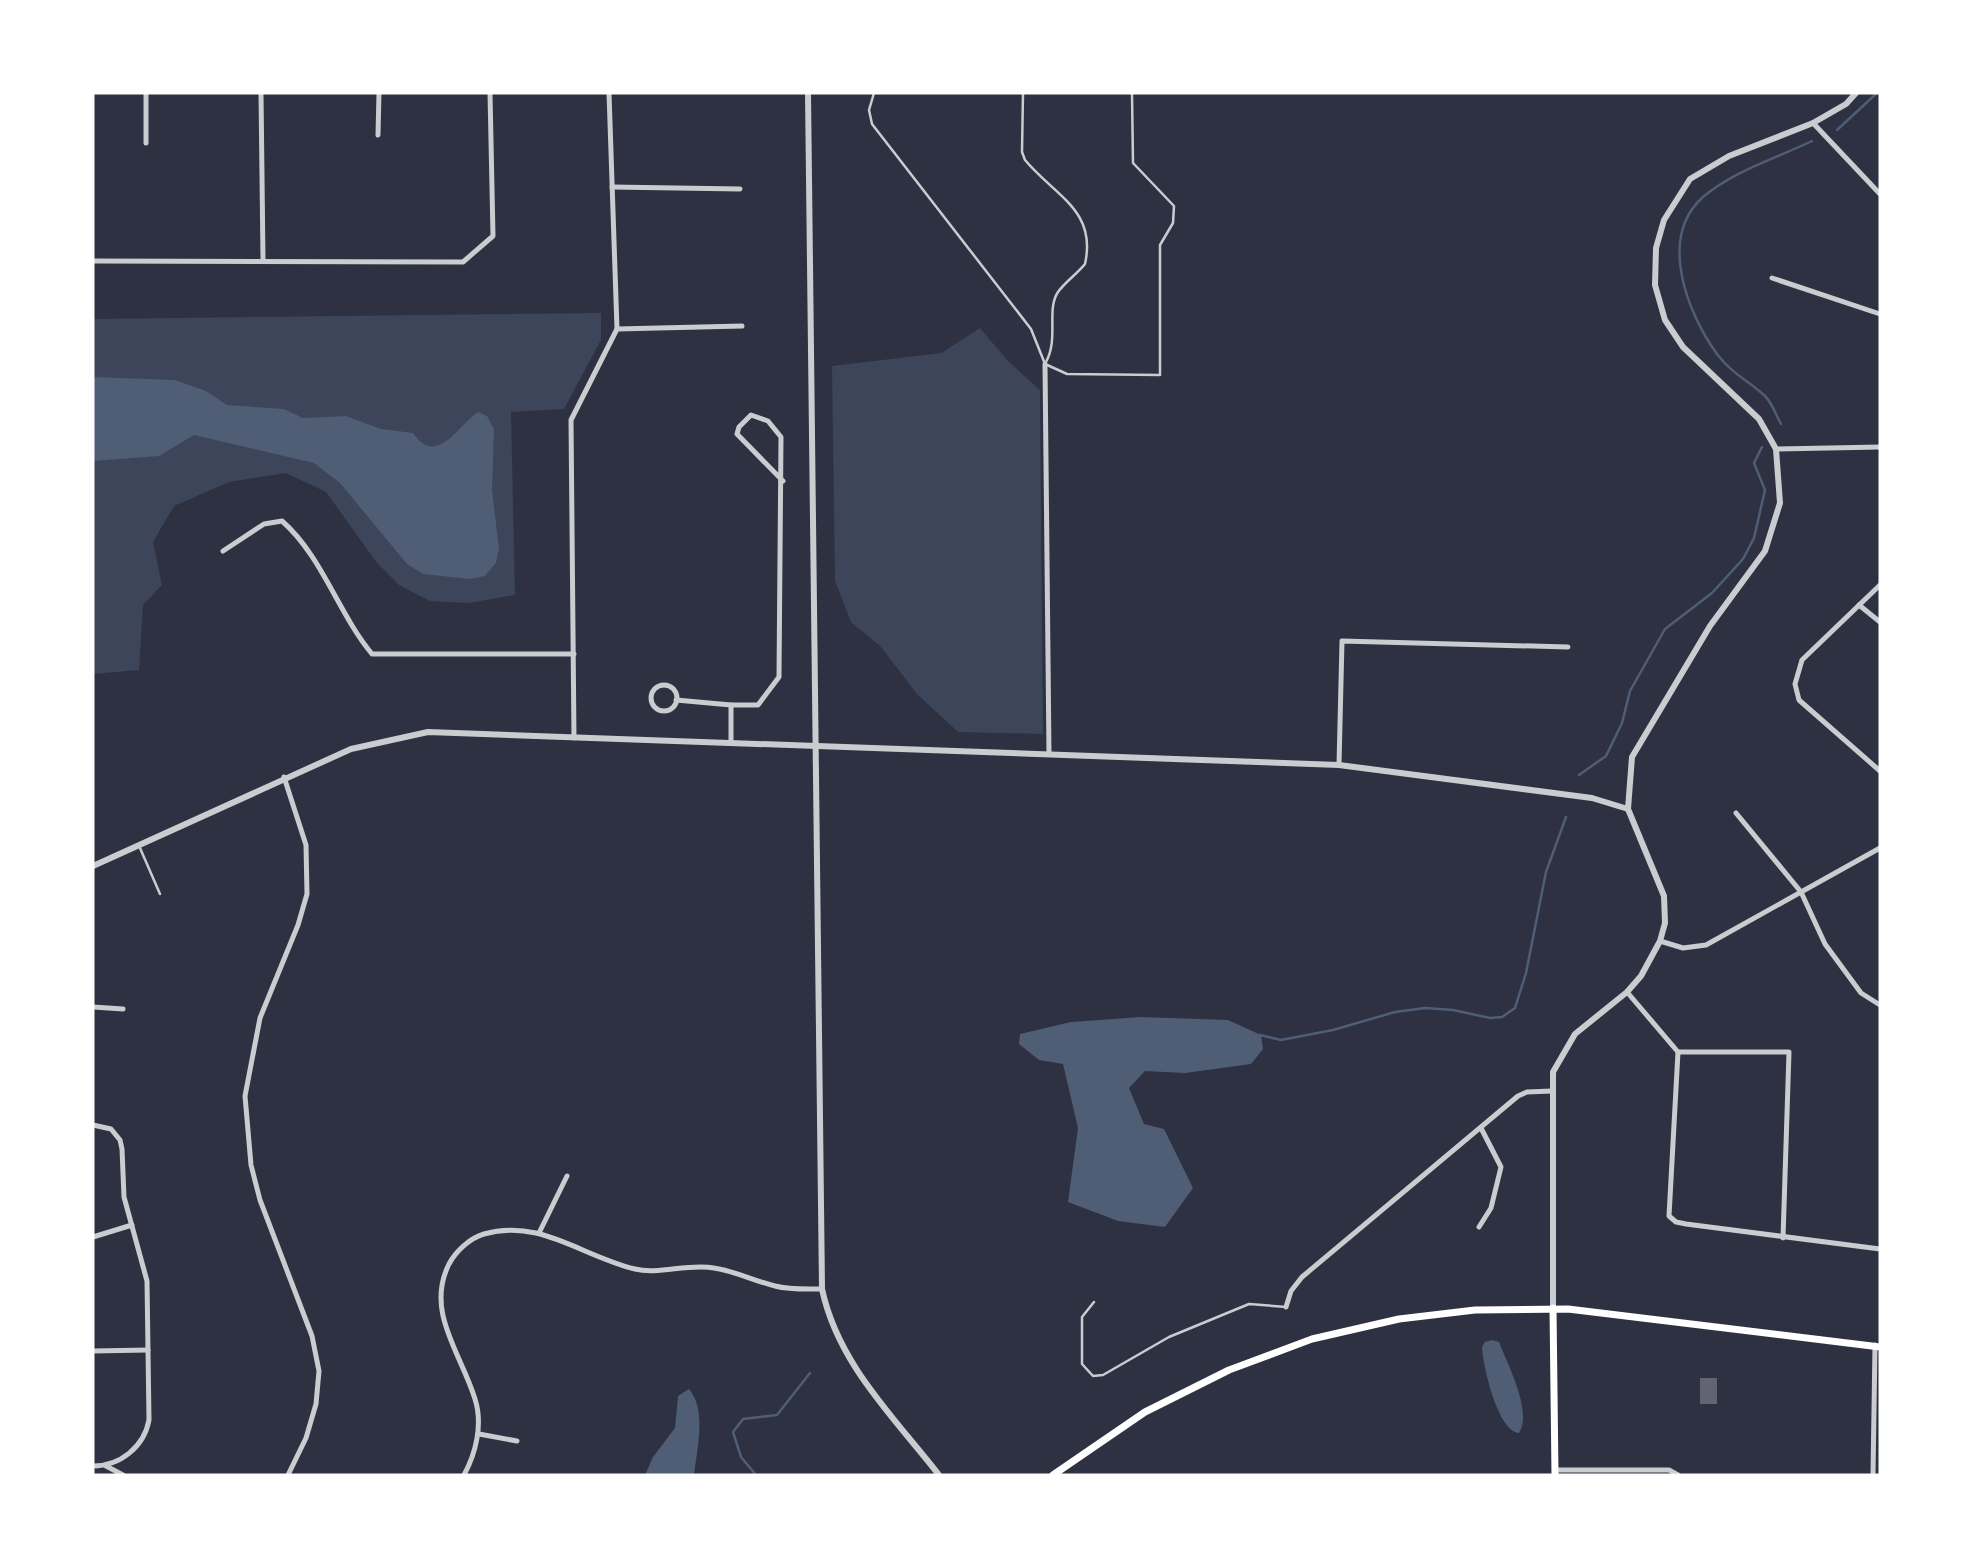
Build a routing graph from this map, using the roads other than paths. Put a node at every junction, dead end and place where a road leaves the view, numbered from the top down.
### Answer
1 (146, 93) edge
2 (261, 93) edge
3 (379, 93) edge
4 (490, 93) edge
5 (609, 93) edge
6 (808, 93) edge
7 (874, 93) edge
8 (1023, 93) edge
9 (1132, 93) edge
10 (1856, 93) edge
11 (1813, 123) junction
12 (378, 135) dead end
13 (146, 143) dead end
14 (612, 187) junction
15 (740, 188) dead end
16 (1880, 194) edge
17 (263, 260) junction
18 (93, 261) edge
19 (1772, 278) dead end
20 (1880, 314) edge
21 (741, 326) dead end
22 (617, 329) junction
23 (1045, 364) junction
24 (1880, 447) edge
25 (1776, 449) junction
26 (783, 481) junction
27 (223, 551) dead end
28 (1880, 584) edge
29 (1859, 605) junction
30 (1880, 622) edge
31 (1568, 647) dead end
32 (574, 654) junction
33 (676, 700) junction
34 (731, 705) junction
35 (574, 738) junction
36 (731, 741) junction
37 (816, 745) junction
38 (1049, 754) junction
39 (1339, 765) junction
40 (1880, 771) edge
41 (284, 777) junction
42 (1628, 809) junction
43 (1735, 813) dead end
44 (138, 845) junction
45 (1880, 848) edge
46 (93, 866) edge
47 (1801, 892) junction
48 (160, 894) dead end
49 (1660, 941) junction
50 (1627, 992) junction
51 (1880, 1005) edge
52 (93, 1007) edge
53 (123, 1009) dead end
54 (1678, 1052) junction
55 (1552, 1091) junction
56 (93, 1125) edge
57 (1481, 1128) junction
58 (567, 1176) dead end
59 (132, 1225) junction
60 (1479, 1227) dead end
61 (540, 1231) junction
62 (93, 1237) edge
63 (1783, 1238) junction
64 (1880, 1249) edge
65 (822, 1289) junction
66 (1094, 1302) dead end
67 (1286, 1307) joint
68 (1553, 1308) junction
69 (1878, 1346) edge
70 (148, 1350) junction
71 (93, 1351) edge
72 (479, 1434) junction
73 (1872, 1436) junction
74 (1880, 1436) edge
75 (517, 1441) dead end
76 (93, 1466) edge
77 (106, 1466) junction
78 (1555, 1473) edge
79 (123, 1475) edge
80 (288, 1475) edge
81 (464, 1475) edge
82 (939, 1475) edge
83 (1053, 1475) edge
84 (1678, 1475) edge
85 (1873, 1475) edge

1 - 13 street
2 - 17 street
3 - 12 street
4 - 17 street
5 - 14 street
6 - 37 street
7 - 23 lane
8 - 23 lane
9 - 23 lane
10 - 11 street
11 - 16 street
11 - 25 street
14 - 15 street
14 - 22 street
17 - 18 street
19 - 20 street
21 - 22 street
22 - 32 street
23 - 38 street
24 - 25 street
25 - 42 street
26 - 26 street
26 - 34 street
27 - 32 street
28 - 29 street
29 - 30 street
29 - 40 street
31 - 39 street
32 - 35 street
33 - 33 street
33 - 34 street
34 - 36 street
35 - 36 street
35 - 41 street
36 - 37 street
37 - 38 street
37 - 65 street
38 - 39 street
39 - 42 street
41 - 44 street
41 - 80 street
42 - 49 street
43 - 47 street
44 - 46 street
44 - 48 lane
45 - 47 street
47 - 49 street
47 - 51 street
49 - 50 street
50 - 54 street
50 - 55 street
52 - 53 street
54 - 63 street
54 - 63 street
55 - 57 street
55 - 68 street
56 - 59 street
57 - 60 street
57 - 67 street
58 - 61 street
59 - 62 street
59 - 70 street
61 - 65 street
61 - 72 street
63 - 64 street
65 - 82 street
66 - 67 lane
68 - 69 main road
68 - 78 main road
68 - 83 main road
69 - 73 street
70 - 71 street
70 - 77 street
72 - 75 street
72 - 81 street
73 - 74 street
73 - 85 street
76 - 77 street
77 - 79 street
78 - 84 street

